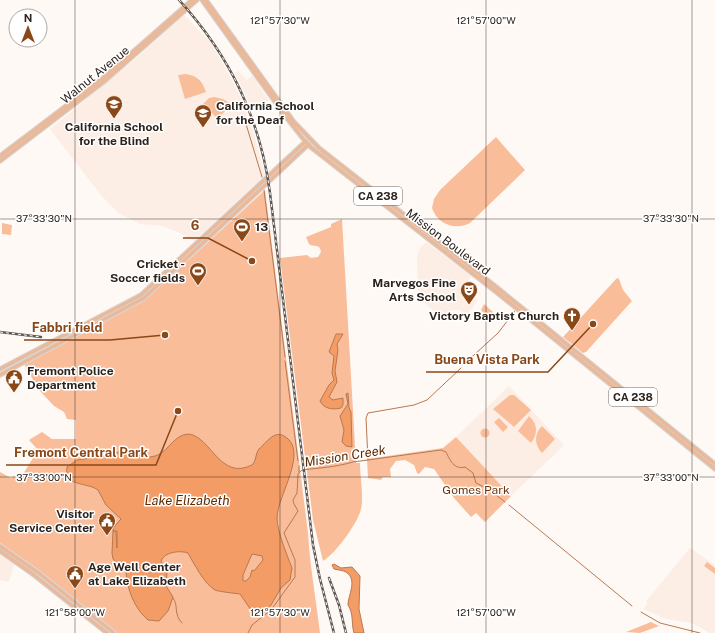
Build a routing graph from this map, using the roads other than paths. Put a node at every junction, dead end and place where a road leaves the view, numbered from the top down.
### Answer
1 (192, 0) edge
2 (197, 0) edge
3 (202, 0) edge
4 (206, 0) edge
5 (305, 141) junction
6 (310, 143) junction
7 (300, 145) junction
8 (0, 156) edge
9 (0, 161) edge
10 (288, 163) junction
11 (270, 174) junction
12 (0, 369) edge
13 (0, 375) edge
14 (715, 464) edge
15 (715, 469) edge
16 (0, 546) edge
17 (0, 551) edge
18 (107, 633) edge
19 (114, 633) edge

1 - 8 main road, Walnut Avenue
2 - 9 main road, Walnut Avenue
3 - 5 main road
4 - 6 main road, Mission Boulevard / CA 238
5 - 6 main road
5 - 7 main road
6 - 10 main road
6 - 14 main road, Mission Boulevard / CA 238
6 - 15 main road, Mission Boulevard / CA 238
7 - 10 main road
7 - 11 main road
10 - 11 main road
10 - 13 main road
11 - 12 main road
16 - 19 main road
17 - 18 main road

